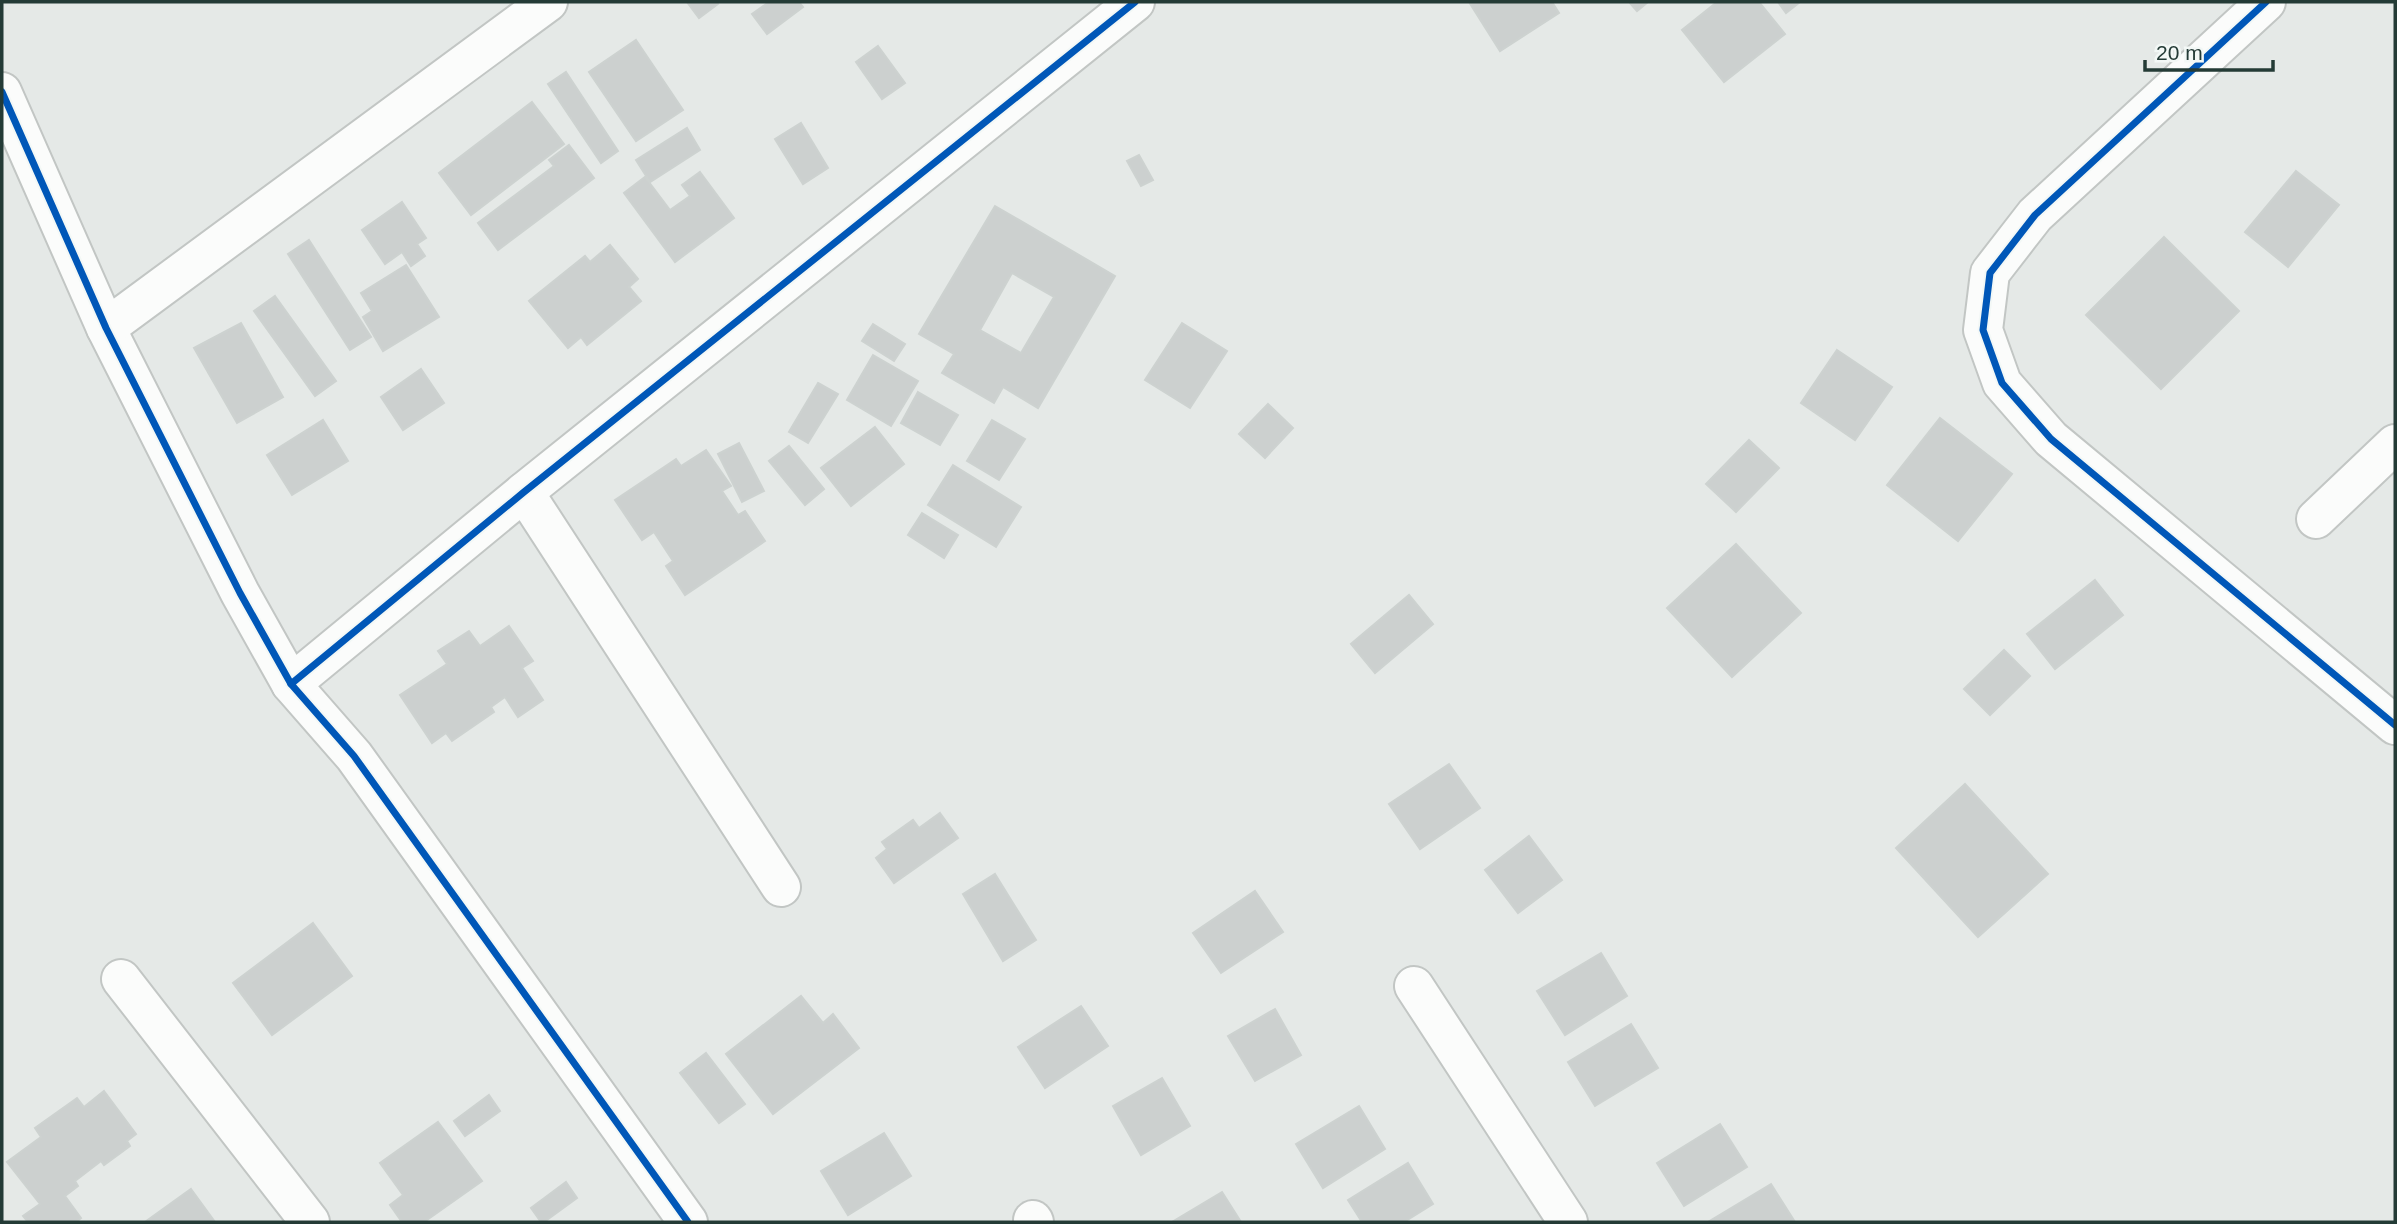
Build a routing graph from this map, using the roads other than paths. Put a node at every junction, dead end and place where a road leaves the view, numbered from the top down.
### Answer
1 (548, 2) edge
2 (1135, 2) edge
3 (2266, 2) edge
4 (2, 92) edge
5 (106, 328) junction
6 (2395, 444) edge
7 (524, 492) junction
8 (2316, 519) dead end
9 (291, 684) junction
10 (2395, 725) edge
11 (781, 887) dead end
12 (121, 979) dead end
13 (1414, 986) dead end
14 (310, 1222) edge
15 (688, 1222) edge
16 (1569, 1222) edge

1 - 5 street
2 - 7 street
3 - 10 street
4 - 5 street
5 - 9 street
6 - 8 street
7 - 9 street
7 - 11 street
9 - 15 street
12 - 14 street
13 - 16 street

